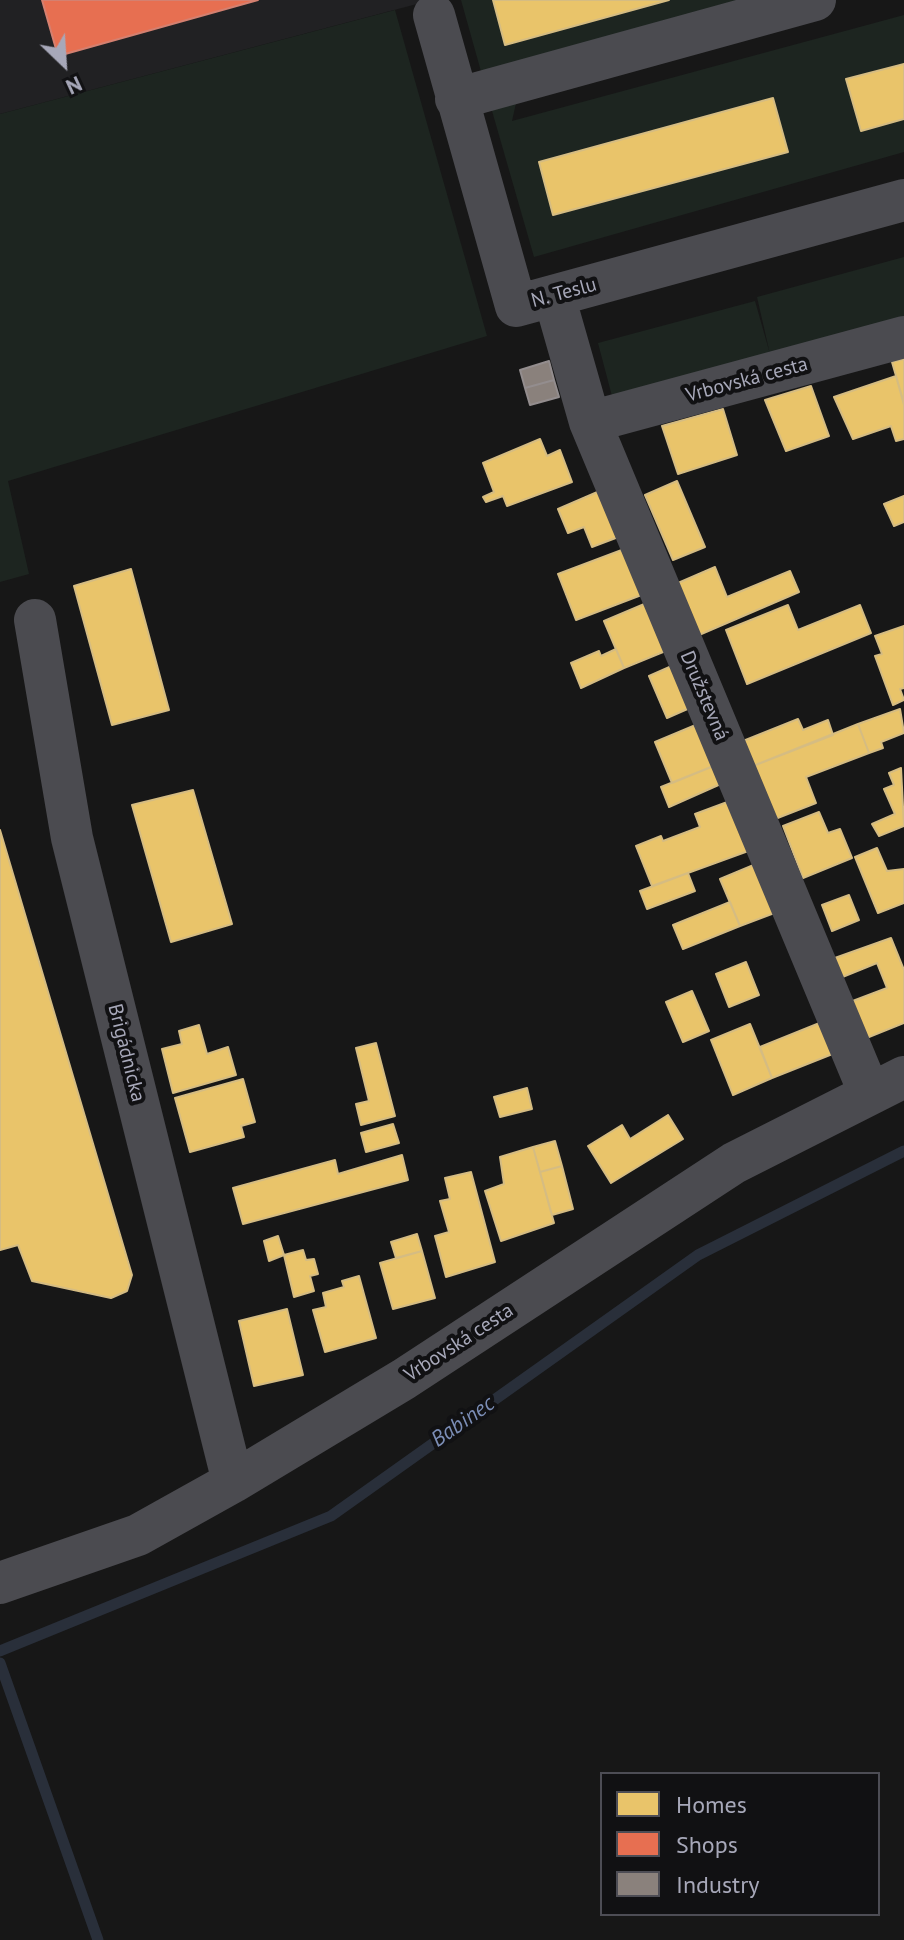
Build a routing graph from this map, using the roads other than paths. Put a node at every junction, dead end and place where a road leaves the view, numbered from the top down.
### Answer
1 (815, 0) edge
2 (434, 15) dead end
3 (456, 99) junction
4 (904, 200) edge
5 (554, 296) junction
6 (904, 337) edge
7 (590, 422) junction
8 (35, 620) dead end
9 (886, 1084) edge
10 (233, 1482) junction
11 (0, 1583) edge

1 - 3 street
2 - 3 street, N. Teslu
3 - 5 street, N. Teslu
4 - 5 street, N. Teslu
5 - 7 street, Družstevná
6 - 7 street, Vrbovská cesta
7 - 9 street, Družstevná
8 - 10 street, Brigádnicka
9 - 10 street, Vrbovská cesta
10 - 11 street, Vrbovská cesta

